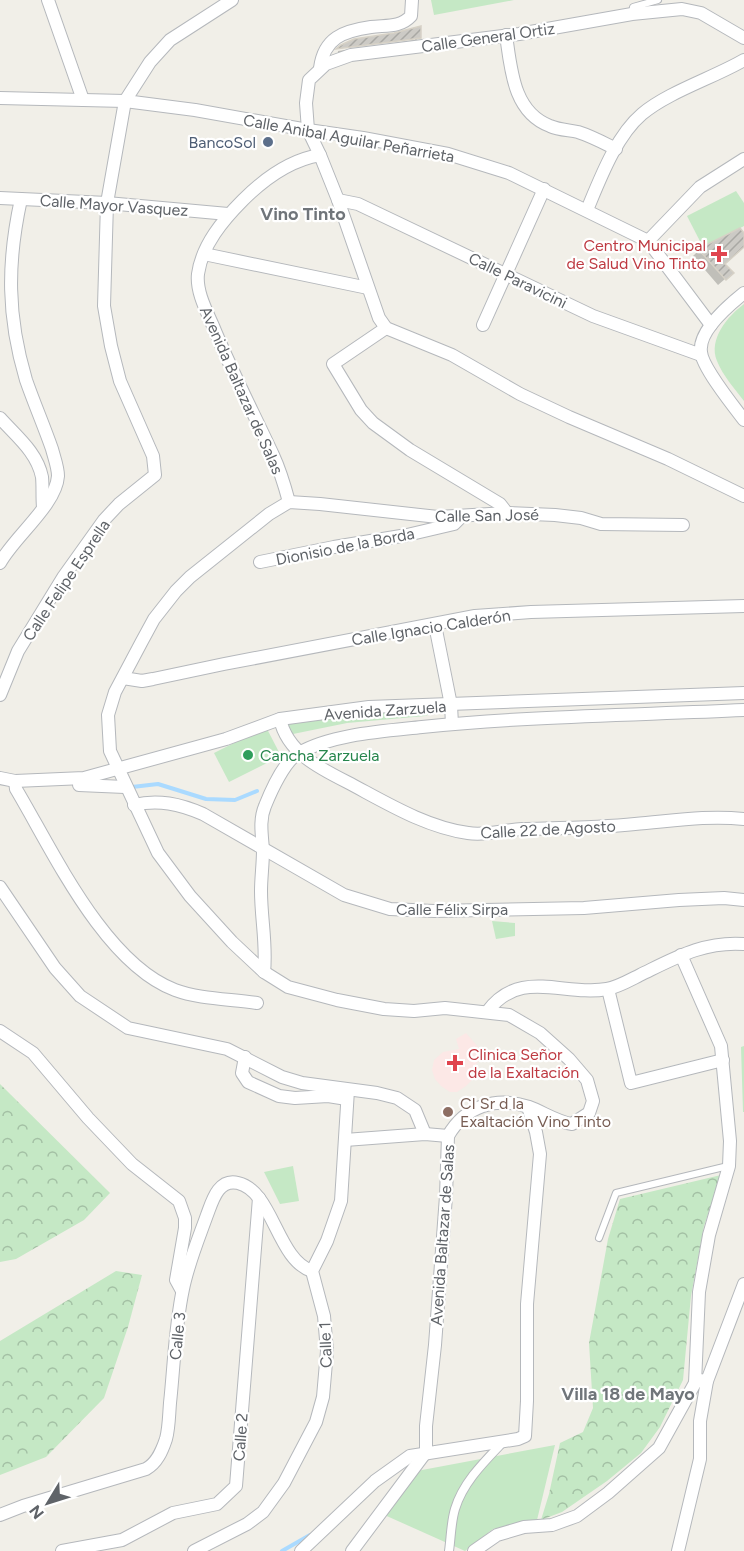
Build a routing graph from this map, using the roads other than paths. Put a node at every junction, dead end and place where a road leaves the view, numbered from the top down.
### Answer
1 (48, 0) edge
2 (232, 0) edge
3 (412, 0) edge
4 (658, 0) edge
5 (632, 14) junction
6 (506, 35) junction
7 (744, 38) edge
8 (744, 60) edge
9 (320, 68) junction
10 (0, 98) edge
11 (83, 100) junction
12 (125, 101) junction
13 (308, 130) junction
14 (616, 149) junction
15 (320, 155) junction
16 (744, 159) edge
17 (544, 189) junction
18 (0, 198) edge
19 (21, 198) junction
20 (338, 200) junction
21 (107, 203) junction
22 (587, 210) junction
23 (228, 214) junction
24 (648, 240) junction
25 (204, 254) junction
26 (507, 274) junction
27 (368, 288) junction
28 (744, 293) edge
29 (483, 325) dead end
30 (711, 326) junction
31 (386, 327) junction
32 (701, 355) junction
33 (0, 418) edge
34 (744, 420) edge
35 (744, 496) edge
36 (290, 502) junction
37 (43, 507) junction
38 (507, 513) junction
39 (461, 516) junction
40 (683, 525) dead end
41 (260, 562) dead end
42 (0, 563) edge
43 (744, 606) edge
44 (435, 625) junction
45 (123, 678) junction
46 (744, 693) edge
47 (0, 695) edge
48 (451, 705) junction
49 (744, 710) edge
50 (280, 719) junction
51 (452, 724) junction
52 (299, 752) junction
53 (117, 768) junction
54 (0, 778) edge
55 (15, 785) junction
56 (0, 786) edge
57 (125, 787) junction
58 (134, 805) junction
59 (744, 819) edge
60 (263, 850) junction
61 (0, 887) edge
62 (744, 900) edge
63 (744, 944) edge
64 (681, 955) junction
65 (264, 972) junction
66 (608, 989) junction
67 (257, 1003) dead end
68 (487, 1012) junction
69 (0, 1031) edge
70 (245, 1057) junction
71 (723, 1060) junction
72 (347, 1095) junction
73 (528, 1107) junction
74 (424, 1134) junction
75 (448, 1136) junction
76 (345, 1140) junction
77 (729, 1166) junction
78 (259, 1198) junction
79 (599, 1238) dead end
80 (312, 1271) junction
81 (744, 1284) edge
82 (182, 1292) junction
83 (701, 1382) junction
84 (504, 1440) junction
85 (426, 1452) junction
86 (0, 1515) edge
87 (62, 1551) edge
88 (194, 1551) edge
89 (301, 1551) edge
90 (352, 1551) edge
91 (449, 1551) edge
92 (474, 1551) edge
93 (678, 1551) edge

1 - 11 street
2 - 12 street, Calle Felipe Esprella
3 - 9 street
4 - 5 lane
5 - 6 street, Calle General Ortiz
5 - 7 street, Calle General Ortiz
6 - 9 street, Calle General Ortiz
6 - 14 street
8 - 14 street
9 - 13 street
10 - 11 street, Calle Anibal Aguilar Peñarrieta
11 - 12 street, Calle Anibal Aguilar Peñarrieta
12 - 13 street, Calle Anibal Aguilar Peñarrieta
12 - 21 street, Calle Felipe Esprella
13 - 15 street
13 - 17 street, Calle Anibal Aguilar Peñarrieta
14 - 22 street
15 - 20 street
15 - 23 street, Avenida Baltazar de Salas
16 - 24 street
17 - 22 street, Calle Anibal Aguilar Peñarrieta
17 - 26 street
18 - 19 street, Calle Mayor Vasquez
19 - 21 street, Calle Mayor Vasquez
19 - 37 street
20 - 26 street, Calle Paravicini
20 - 27 street
21 - 23 street, Calle Mayor Vasquez
21 - 47 street, Calle Felipe Esprella
22 - 24 street, Calle Anibal Aguilar Peñarrieta
23 - 25 street, Avenida Baltazar de Salas
24 - 30 street, Calle Anibal Aguilar Peñarrieta
25 - 27 street
25 - 36 street, Avenida Baltazar de Salas
26 - 29 street
26 - 32 street, Calle Paravicini
27 - 31 street
28 - 30 street
30 - 32 street
31 - 35 street
31 - 38 street
32 - 34 street
33 - 37 street
36 - 39 street, Calle San José
36 - 45 street, Avenida Baltazar de Salas
37 - 42 street
38 - 39 street, Calle San José
38 - 40 street, Calle San José
39 - 41 street, Dionisio de la Borda
43 - 44 street, Calle Ignacio Calderón
44 - 45 street, Calle Ignacio Calderón
44 - 48 street
45 - 53 street, Avenida Baltazar de Salas
46 - 48 street, Avenida Zarzuela
48 - 50 street, Avenida Zarzuela
48 - 51 street
49 - 51 street, Avenida Zarzuela
50 - 52 street
50 - 53 street, Avenida Zarzuela
51 - 52 street, Avenida Zarzuela
52 - 59 street, Calle 22 de Agosto
52 - 60 street
53 - 55 street, Avenida Zarzuela
53 - 57 street, Avenida Baltazar de Salas
54 - 55 street, Avenida Zarzuela
55 - 56 street
55 - 57 street
55 - 67 street
57 - 58 street, Avenida Baltazar de Salas
58 - 60 street, Calle Félix Sirpa
58 - 65 street, Avenida Baltazar de Salas
60 - 62 street, Calle Félix Sirpa
60 - 65 street
61 - 70 street
63 - 64 street
64 - 66 street
64 - 71 street
65 - 68 street, Avenida Baltazar de Salas
66 - 68 street
66 - 71 street
68 - 73 street, Avenida Baltazar de Salas
69 - 82 street
70 - 72 street
70 - 72 street
71 - 77 street
72 - 74 street
72 - 76 street
73 - 75 street, Avenida Baltazar de Salas
73 - 84 street
74 - 75 street
74 - 76 street
75 - 85 street, Avenida Baltazar de Salas
76 - 80 street
77 - 79 lane
77 - 83 street
78 - 80 street, Calle 3
78 - 82 street, Calle 3
78 - 87 street, Calle 2
80 - 88 street, Calle 1
81 - 83 street
82 - 86 street, Calle 3
83 - 92 street
83 - 93 street
84 - 85 street
84 - 91 street
85 - 89 street
85 - 90 street

